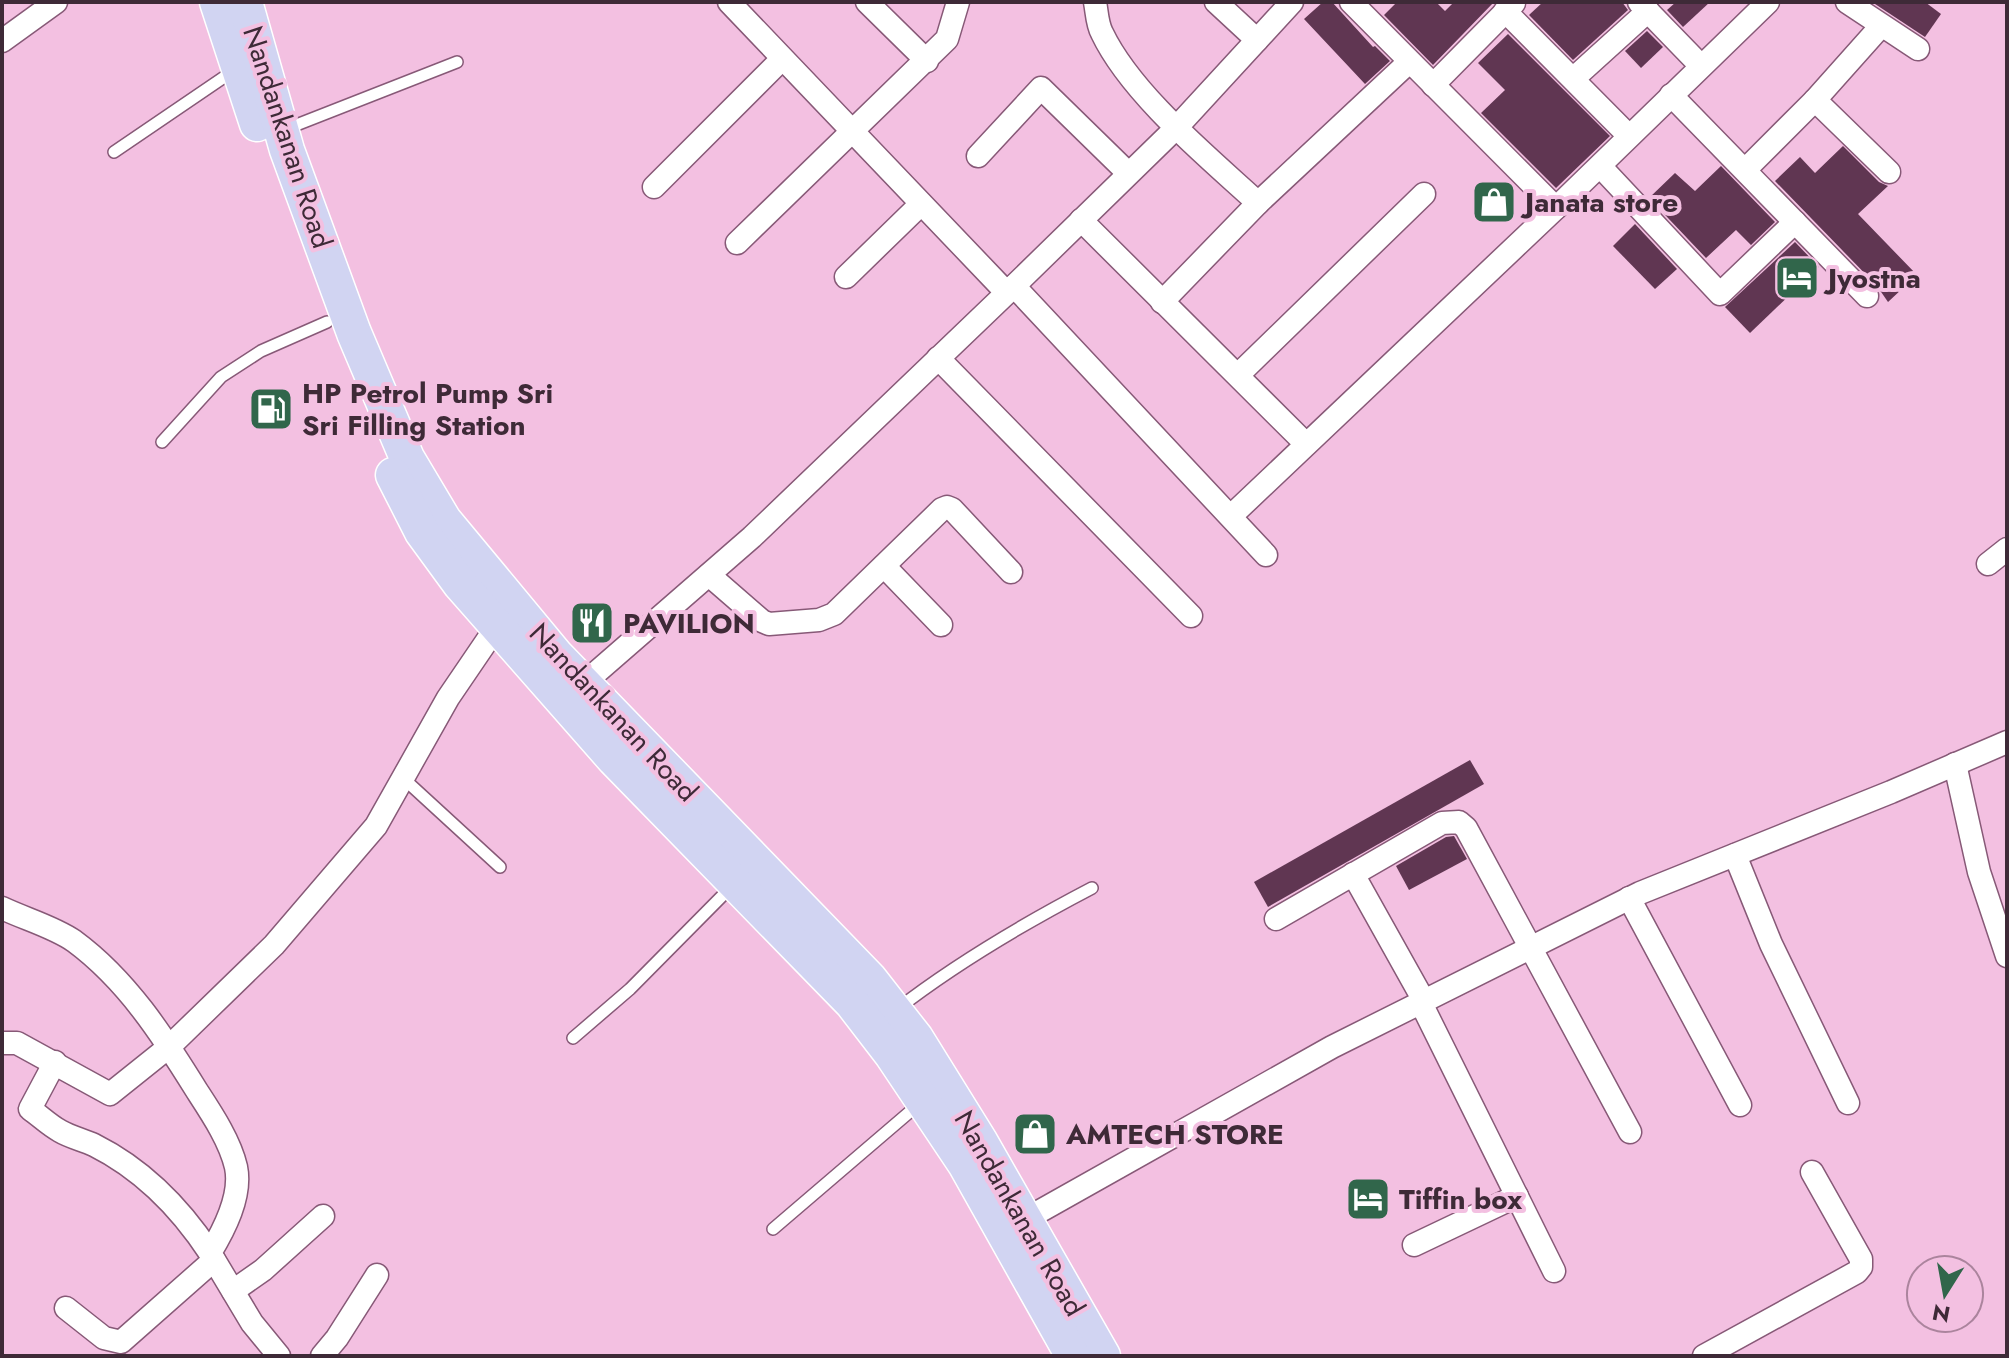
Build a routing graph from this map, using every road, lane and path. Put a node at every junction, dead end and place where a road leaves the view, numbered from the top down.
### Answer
1 (56, 2) edge
2 (217, 2) edge
3 (245, 2) edge
4 (729, 2) edge
5 (867, 2) edge
6 (958, 2) edge
7 (1095, 2) edge
8 (1216, 2) edge
9 (1292, 2) edge
10 (1768, 2) edge
11 (1847, 2) edge
12 (1363, 6) edge
13 (1510, 6) edge
14 (1644, 6) edge
15 (1881, 26) junction
16 (1257, 40) junction
17 (2, 41) edge
18 (1918, 49) dead end
19 (782, 59) junction
20 (927, 61) junction
21 (457, 62) dead end
22 (1409, 62) junction
23 (1701, 66) junction
24 (238, 67) junction
25 (1574, 78) junction
26 (1433, 85) junction
27 (1671, 95) junction
28 (1815, 100) junction
29 (1177, 127) junction
30 (282, 131) junction
31 (852, 131) junction
32 (1629, 136) junction
33 (114, 152) dead end
34 (978, 156) dead end
35 (1600, 166) junction
36 (1745, 170) junction
37 (1889, 172) dead end
38 (1128, 173) junction
39 (654, 187) dead end
40 (1424, 194) dead end
41 (1258, 203) junction
42 (921, 204) junction
43 (1556, 208) junction
44 (1081, 220) junction
45 (1795, 222) junction
46 (737, 243) dead end
47 (846, 277) dead end
48 (1010, 289) junction
49 (1867, 296) dead end
50 (1162, 302) junction
51 (327, 322) junction
52 (938, 358) junction
53 (1238, 375) junction
54 (162, 442) dead end
55 (1306, 444) junction
56 (1231, 516) junction
57 (2007, 549) edge
58 (1266, 555) dead end
59 (1988, 564) dead end
60 (884, 566) junction
61 (1011, 572) dead end
62 (709, 575) junction
63 (1191, 616) dead end
64 (941, 625) dead end
65 (497, 626) junction
66 (583, 684) junction
67 (617, 741) junction
68 (2007, 742) edge
69 (1955, 764) junction
70 (403, 778) junction
71 (1735, 855) junction
72 (500, 867) dead end
73 (1353, 874) junction
74 (735, 882) junction
75 (1092, 888) dead end
76 (1629, 898) junction
77 (2, 908) edge
78 (1276, 919) dead end
79 (1530, 950) junction
80 (2007, 956) edge
81 (1423, 1002) junction
82 (895, 1011) junction
83 (573, 1038) dead end
84 (2, 1043) edge
85 (170, 1046) junction
86 (55, 1062) junction
87 (923, 1101) junction
88 (1848, 1103) dead end
89 (1740, 1105) dead end
90 (1630, 1132) dead end
91 (1812, 1172) dead end
92 (1517, 1196) junction
93 (323, 1216) dead end
94 (1026, 1219) junction
95 (773, 1229) dead end
96 (1414, 1245) dead end
97 (212, 1257) junction
98 (1554, 1271) dead end
99 (377, 1275) dead end
100 (233, 1291) junction
101 (66, 1308) dead end
102 (279, 1356) edge
103 (322, 1356) edge
104 (1073, 1356) edge
105 (1103, 1356) edge
106 (1704, 1356) edge

1 - 17 street
2 - 24 main road, Nandankanan Road
3 - 30 main road, Nandankanan Road
4 - 19 street
5 - 20 street
6 - 20 street
7 - 29 street
8 - 16 street
9 - 16 street
10 - 23 street
11 - 15 street
12 - 22 street
13 - 25 street
13 - 26 street
14 - 23 street
14 - 25 street
15 - 18 street
15 - 28 street
16 - 29 street
19 - 31 street
19 - 39 street
20 - 31 street
21 - 30 lane
22 - 26 street
22 - 41 street
23 - 27 street
24 - 33 lane
24 - 51 main road, Nandankanan Road
25 - 32 street
26 - 43 street
27 - 32 street
27 - 36 street
28 - 36 street
28 - 37 street
29 - 38 street
29 - 41 street
30 - 66 main road, Nandankanan Road
31 - 42 street
31 - 46 street
32 - 35 street
34 - 38 street
35 - 43 street
35 - 45 street
36 - 45 street
38 - 44 street
40 - 53 street
41 - 50 street
42 - 47 street
42 - 48 street
43 - 55 street
44 - 48 street
44 - 50 street
45 - 49 street
48 - 52 street
48 - 56 street
50 - 53 street
51 - 54 lane
51 - 65 main road, Nandankanan Road
52 - 62 street
52 - 63 street
53 - 55 street
55 - 56 street
56 - 58 street
57 - 59 street
60 - 61 street
60 - 62 street
60 - 64 street
62 - 66 street
65 - 67 main road, Nandankanan Road
65 - 70 street
66 - 67 main road, Nandankanan Road
67 - 74 main road, Nandankanan Road
67 - 82 main road, Nandankanan Road
68 - 69 street
69 - 71 street
69 - 80 street
70 - 72 lane
70 - 85 street
71 - 76 street
71 - 88 street
73 - 78 street
73 - 79 street
73 - 81 street
74 - 83 lane
74 - 87 main road, Nandankanan Road
75 - 82 lane
76 - 79 street
76 - 89 street
77 - 85 street
79 - 81 street
79 - 90 street
81 - 92 street
81 - 94 street
82 - 94 main road, Nandankanan Road
84 - 86 street
85 - 86 street
85 - 97 street
86 - 97 street
87 - 95 lane
87 - 104 main road, Nandankanan Road
91 - 106 street
92 - 96 street
92 - 98 street
93 - 100 street
94 - 105 main road, Nandankanan Road
97 - 100 street
97 - 101 street
99 - 103 street
100 - 102 street

